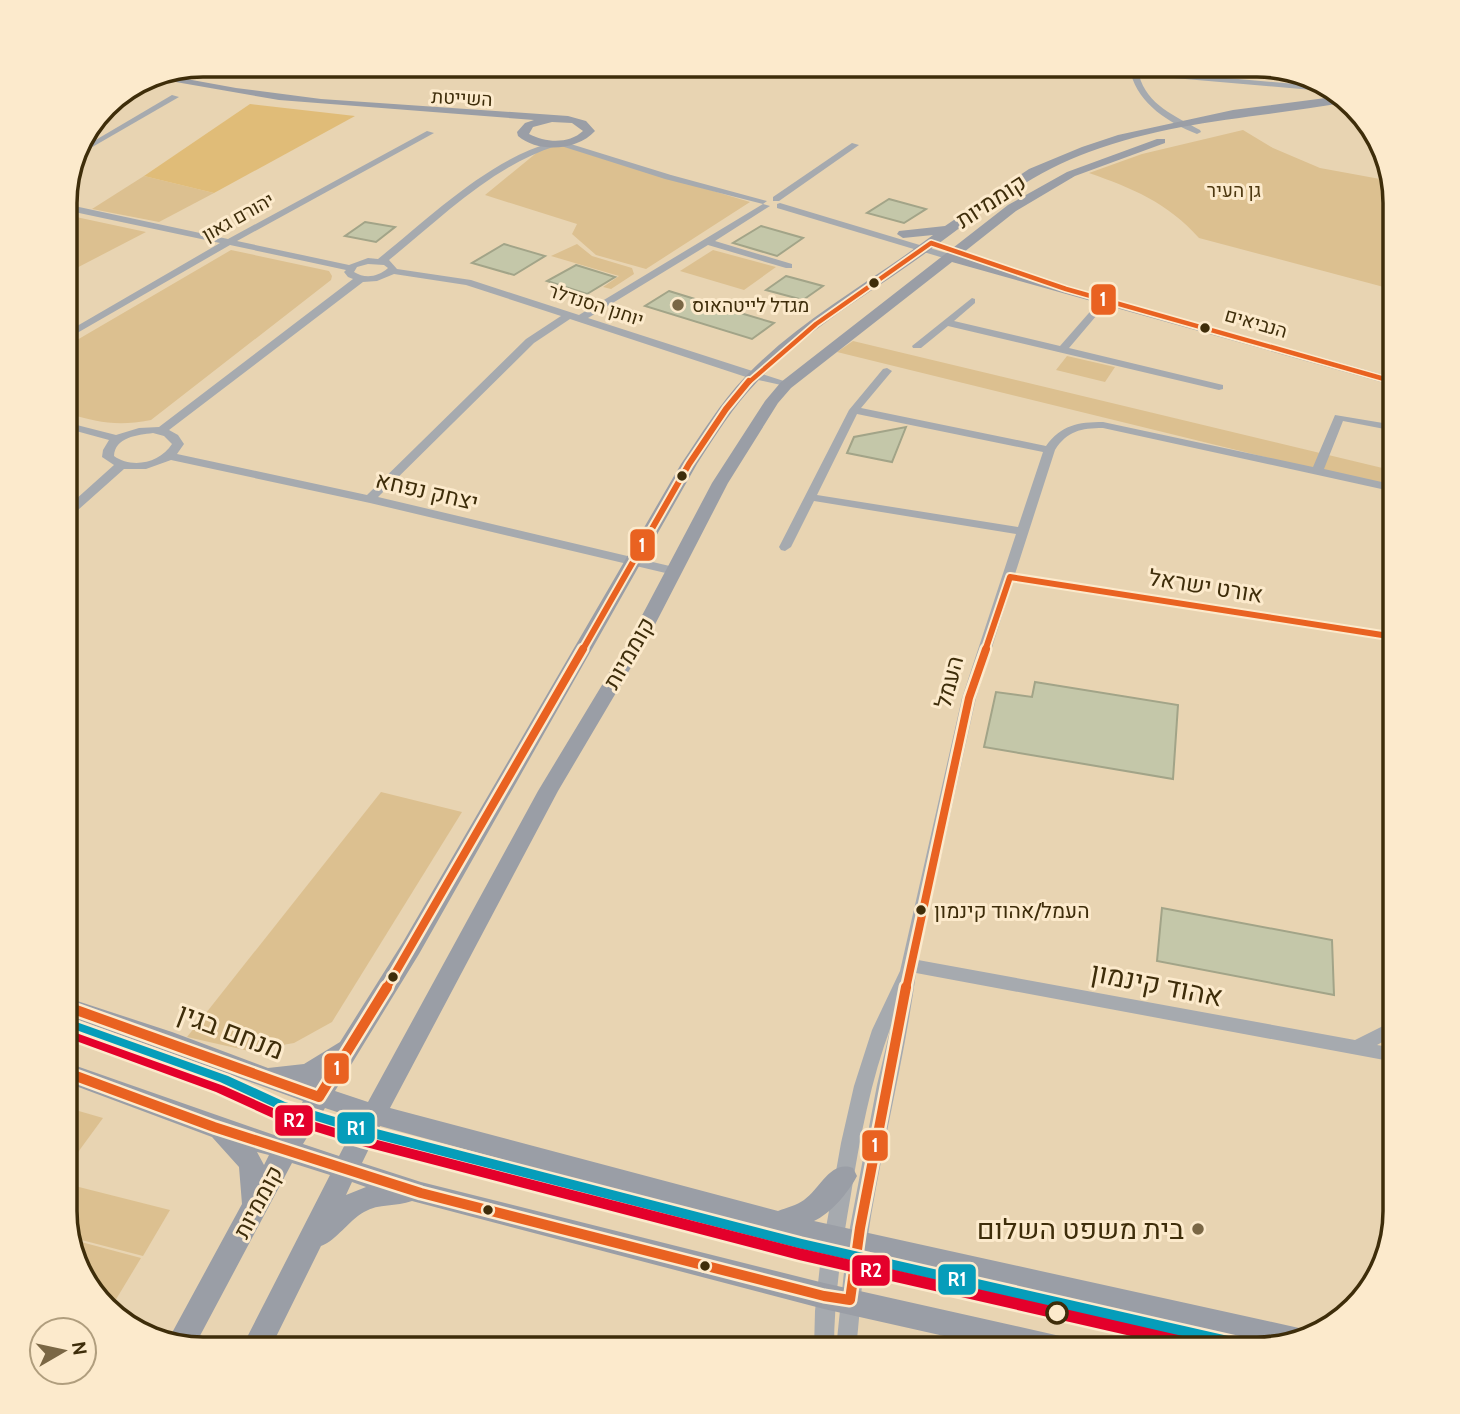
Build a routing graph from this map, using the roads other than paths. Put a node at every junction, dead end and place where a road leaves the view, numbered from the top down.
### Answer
1 (1135, 77) edge
2 (1189, 77) edge
3 (176, 80) edge
4 (168, 82) edge
5 (1307, 88) edge
6 (175, 97) dead end
7 (1331, 101) edge
8 (1341, 109) edge
9 (552, 120) junction
10 (1182, 123) junction
11 (1198, 132) junction
12 (430, 133) dead end
13 (526, 134) junction
14 (587, 135) junction
15 (557, 144) junction
16 (855, 145) dead end
17 (90, 147) edge
18 (528, 152) junction
19 (636, 168) junction
20 (778, 203) junction
21 (764, 204) junction
22 (77, 210) edge
23 (947, 230) junction
24 (897, 236) junction
25 (972, 240) junction
26 (228, 242) junction
27 (708, 242) junction
28 (926, 246) junction
29 (954, 254) junction
30 (380, 261) junction
31 (902, 263) junction
32 (984, 264) junction
33 (789, 266) dead end
34 (351, 268) junction
35 (392, 271) junction
36 (931, 273) junction
37 (360, 279) junction
38 (1105, 300) junction
39 (972, 301) dead end
40 (576, 316) junction
41 (946, 322) junction
42 (77, 330) edge
43 (917, 346) dead end
44 (1062, 350) junction
45 (887, 371) dead end
46 (753, 376) junction
47 (1383, 379) edge
48 (786, 385) junction
49 (1219, 387) dead end
50 (854, 410) junction
51 (1383, 426) edge
52 (77, 428) edge
53 (161, 431) junction
54 (118, 439) junction
55 (1049, 450) junction
56 (169, 456) junction
57 (121, 465) junction
58 (1317, 471) junction
59 (1383, 485) edge
60 (808, 498) junction
61 (370, 499) junction
62 (77, 504) edge
63 (1024, 532) junction
64 (785, 547) dead end
65 (632, 562) junction
66 (674, 571) junction
67 (1010, 577) junction
68 (1383, 635) edge
69 (909, 965) junction
70 (77, 1010) edge
71 (1383, 1033) edge
72 (356, 1037) junction
73 (1356, 1048) junction
74 (1383, 1053) edge
75 (258, 1075) junction
76 (77, 1076) edge
77 (319, 1097) junction
78 (374, 1114) junction
79 (214, 1127) junction
80 (285, 1151) junction
81 (345, 1170) junction
82 (844, 1176) junction
83 (421, 1193) junction
84 (254, 1211) junction
85 (777, 1223) junction
86 (846, 1241) junction
87 (302, 1253) junction
88 (837, 1298) junction
89 (185, 1336) edge
90 (1275, 1336) edge
91 (261, 1337) edge
92 (827, 1337) edge
93 (844, 1337) edge
94 (1008, 1337) edge

1 - 10 street
2 - 5 street
3 - 9 main road, השייטת
4 - 13 main road, השייטת
6 - 17 street
7 - 10 main road, קוממיות
8 - 11 main road, קוממיות
9 - 13 main road
9 - 14 main road, השייטת
10 - 11 street
10 - 23 main road, קוממיות
11 - 25 main road, קוממיות
12 - 26 street, יהורם גאון
13 - 15 main road, השייטת
13 - 18 street
14 - 15 main road
14 - 19 street
15 - 18 street
15 - 19 street
16 - 20 street
18 - 30 street
19 - 21 street
20 - 21 street
20 - 24 street
21 - 27 street
22 - 26 street
23 - 24 main road
23 - 28 main road, קוממיות
24 - 28 street
24 - 31 main road
25 - 29 main road, קוממיות
25 - 32 main road
26 - 34 street
26 - 42 street, יהורם גאון
27 - 33 street
27 - 40 street
28 - 29 main road, הנביאים
28 - 31 main road, קוממיות
29 - 32 main road, הנביאים
29 - 36 main road, קוממיות
30 - 34 street
30 - 35 street
31 - 46 main road, קוממיות
32 - 36 main road
32 - 38 main road, הנביאים
34 - 37 street
35 - 37 street
35 - 40 street, יוחנן הסנדלר
36 - 48 main road, קוממיות
37 - 53 street
38 - 44 street
38 - 47 main road, הנביאים
39 - 41 street
40 - 46 street, יוחנן הסנדלר
40 - 61 street
41 - 43 street
41 - 44 street
44 - 49 street
45 - 50 street
46 - 48 street, יוחנן הסנדלר
46 - 65 main road, קוממיות
48 - 66 main road, קוממיות
50 - 55 street
50 - 60 street
51 - 58 street
52 - 54 street
53 - 54 street
53 - 56 street
54 - 57 street
55 - 58 street, העמל
55 - 63 street, העמל
56 - 57 street
56 - 61 street, יצחק נפחא
57 - 62 street
58 - 59 street
60 - 63 street
60 - 64 street
61 - 65 street, יצחק נפחא
63 - 67 street, העמל
65 - 66 street, יצחק נפחא
65 - 72 main road, קוממיות
66 - 78 main road, קוממיות
67 - 68 street, אורט ישראל
67 - 69 street, העמל
69 - 73 street, אהוד קינמון
69 - 82 street, העמל
69 - 86 street, העמל
70 - 75 main road, מנחם בגין
71 - 73 street
72 - 75 main road
72 - 77 main road, קוממיות
73 - 74 street, אהוד קינמון
75 - 77 main road, מנחם בגין
76 - 79 main road
77 - 78 main road, מנחם בגין
77 - 80 main road, קוממיות
78 - 81 main road, קוממיות
78 - 85 main road, מנחם בגין
79 - 80 main road
79 - 84 main road
80 - 81 main road
80 - 84 main road, קוממיות
81 - 83 main road
81 - 87 main road, קוממיות
82 - 85 main road
82 - 86 street, העמל
83 - 87 main road
83 - 88 main road
84 - 89 main road, קוממיות
85 - 86 main road, מנחם בגין
86 - 88 street
86 - 88 street, העמל
86 - 90 main road, מנחם בגין
87 - 91 main road, קוממיות
88 - 92 street
88 - 93 street
88 - 94 main road

